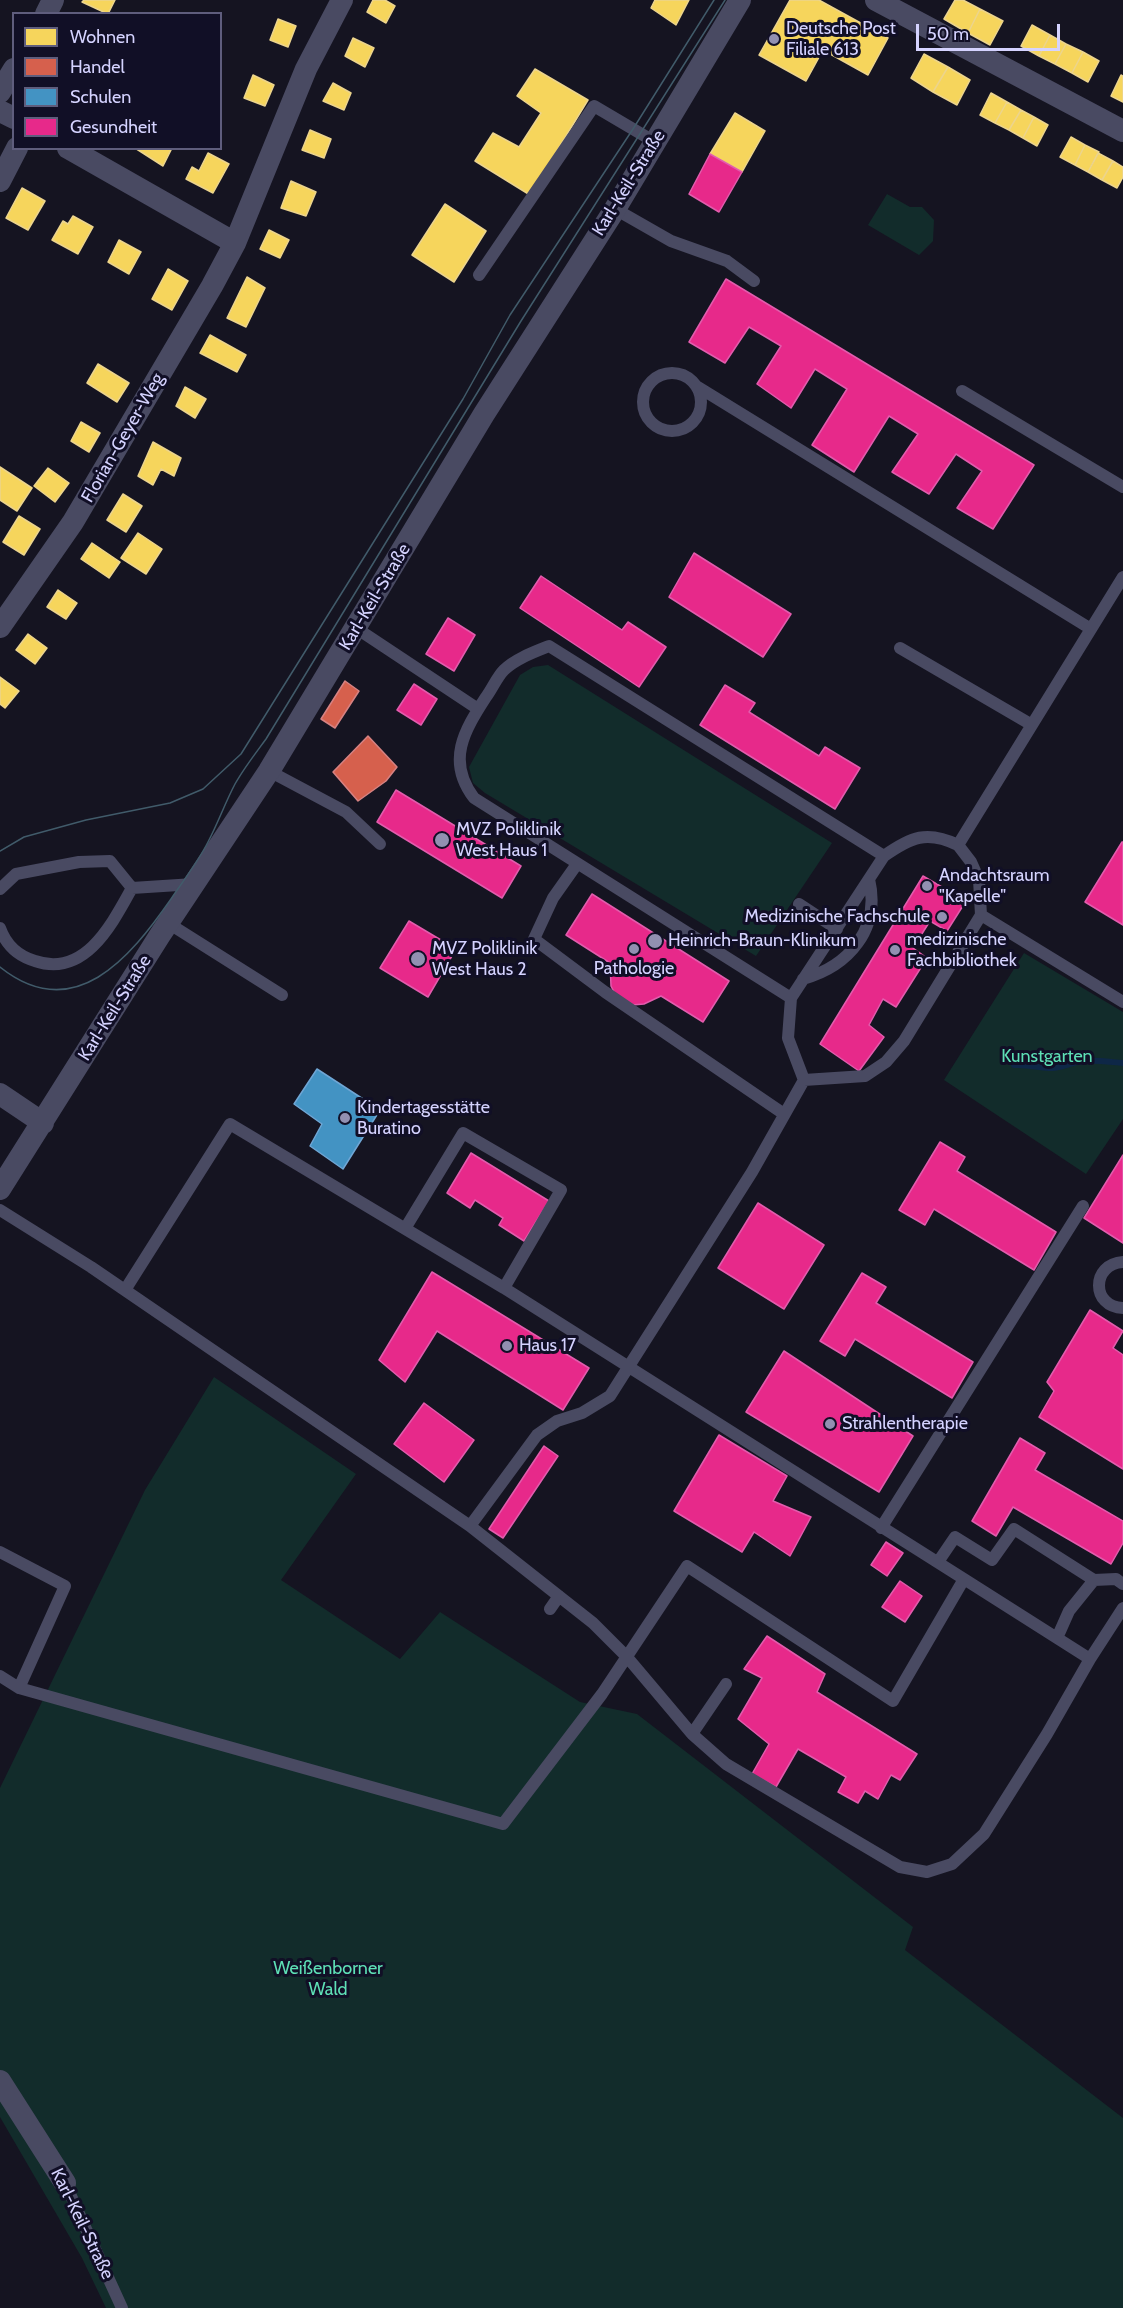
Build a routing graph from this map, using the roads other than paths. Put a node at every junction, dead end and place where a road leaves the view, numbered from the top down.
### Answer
1 (342, 0) edge
2 (740, 0) edge
3 (876, 0) edge
4 (12, 72) edge
5 (0, 92) edge
6 (1123, 131) edge
7 (655, 142) junction
8 (16, 150) edge
9 (72, 150) edge
10 (0, 181) edge
11 (615, 208) junction
12 (235, 243) junction
13 (479, 275) dead end
14 (754, 281) dead end
15 (698, 387) junction
16 (962, 391) dead end
17 (1123, 487) edge
18 (1123, 577) edge
19 (0, 627) edge
20 (356, 628) junction
21 (1091, 629) junction
22 (900, 648) dead end
23 (478, 709) junction
24 (1032, 725) junction
25 (269, 771) junction
26 (380, 844) dead end
27 (958, 845) junction
28 (884, 856) junction
29 (577, 864) junction
30 (869, 879) junction
31 (194, 884) junction
32 (132, 888) junction
33 (0, 889) edge
34 (799, 904) dead end
35 (981, 915) junction
36 (168, 922) junction
37 (0, 928) edge
38 (837, 928) junction
39 (803, 979) junction
40 (282, 995) dead end
41 (791, 998) junction
42 (1123, 1002) edge
43 (804, 1080) junction
44 (0, 1094) edge
45 (784, 1114) junction
46 (43, 1124) junction
47 (0, 1189) edge
48 (1083, 1206) dead end
49 (0, 1210) edge
50 (406, 1227) junction
51 (1123, 1262) edge
52 (504, 1288) junction
53 (124, 1290) junction
54 (1123, 1311) edge
55 (629, 1366) junction
56 (470, 1526) junction
57 (881, 1528) junction
58 (0, 1552) edge
59 (938, 1562) junction
60 (964, 1579) junction
61 (1094, 1580) junction
62 (1123, 1584) edge
63 (559, 1596) junction
64 (550, 1608) dead end
65 (1123, 1608) edge
66 (1057, 1638) junction
67 (627, 1656) junction
68 (1090, 1659) junction
69 (0, 1676) edge
70 (726, 1684) dead end
71 (19, 1688) junction
72 (692, 1734) junction
73 (0, 2081) edge
74 (65, 2183) joint
75 (122, 2308) edge

1 - 12 street, Florian-Geyer-Weg
2 - 7 street, Karl-Keil-Straße
3 - 6 street
4 - 5 street
7 - 11 street, Karl-Keil-Straße
7 - 13 lane
8 - 10 street
9 - 12 street
11 - 14 lane
11 - 20 street, Karl-Keil-Straße
12 - 19 street, Florian-Geyer-Weg
15 - 15 lane
15 - 21 lane
16 - 17 lane
18 - 21 lane
20 - 23 lane
20 - 25 street, Karl-Keil-Straße
21 - 24 lane
22 - 24 lane
23 - 28 lane
23 - 29 lane
24 - 27 lane
25 - 26 lane
25 - 31 street, Karl-Keil-Straße
27 - 28 lane
27 - 35 lane
28 - 30 lane
29 - 41 lane
29 - 45 lane
30 - 38 lane
30 - 39 lane
31 - 32 lane
31 - 36 street, Karl-Keil-Straße
32 - 33 lane
32 - 37 lane
34 - 38 lane
35 - 42 lane
35 - 43 lane
36 - 40 lane
36 - 46 street, Karl-Keil-Straße
38 - 39 lane
39 - 41 lane
41 - 43 lane
43 - 45 lane
44 - 46 street
45 - 55 lane
46 - 47 street, Karl-Keil-Straße
48 - 57 lane
49 - 53 lane
50 - 52 lane
50 - 52 lane
50 - 53 lane
51 - 54 lane
52 - 55 lane
53 - 56 lane
55 - 56 lane
55 - 57 lane
56 - 63 lane
57 - 59 lane
58 - 71 lane
59 - 60 lane
59 - 61 lane
60 - 66 lane
60 - 67 lane
61 - 62 lane
61 - 66 lane
63 - 64 lane
63 - 67 lane
65 - 68 lane
66 - 68 lane
67 - 71 lane
67 - 72 lane
68 - 72 lane
69 - 71 lane
70 - 72 lane
73 - 74 street, Karl-Keil-Straße
74 - 75 lane, Karl-Keil-Straße

